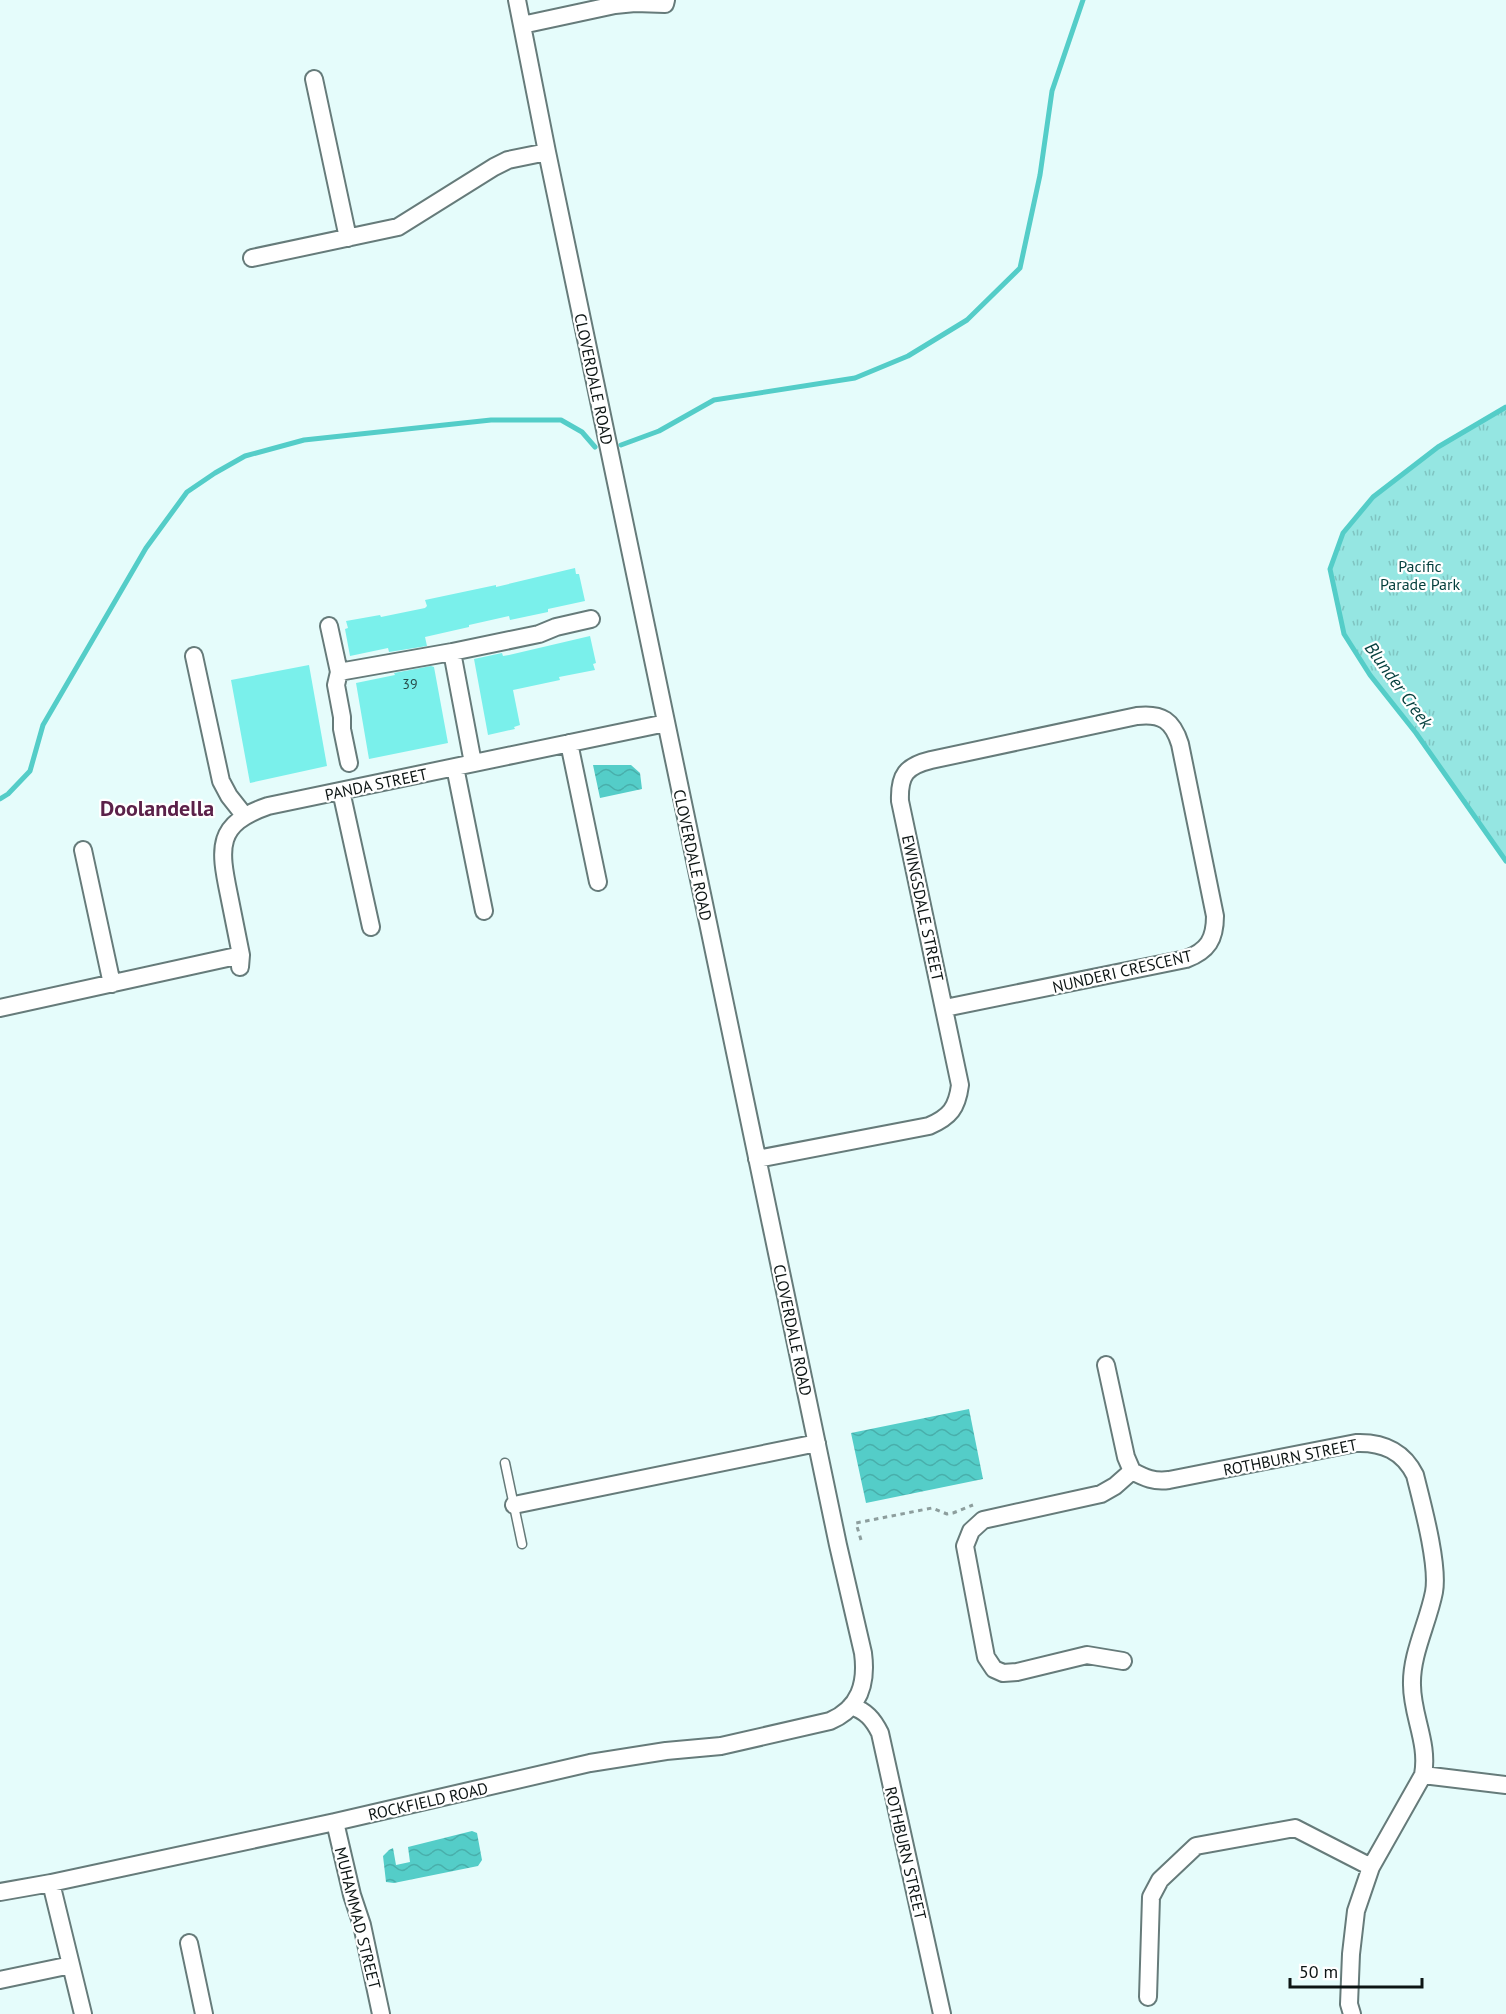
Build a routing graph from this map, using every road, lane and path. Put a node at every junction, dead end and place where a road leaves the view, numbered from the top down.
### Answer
1 (517, 0) edge
2 (666, 0) edge
3 (614, 3) edge
4 (522, 25) junction
5 (314, 79) dead end
6 (547, 152) junction
7 (348, 238) junction
8 (252, 258) dead end
9 (591, 619) dead end
10 (329, 626) dead end
11 (452, 652) junction
12 (194, 656) dead end
13 (339, 672) junction
14 (1167, 721) joint
15 (666, 723) junction
16 (569, 743) junction
17 (349, 763) dead end
18 (473, 763) junction
19 (455, 767) junction
20 (341, 791) junction
21 (244, 815) junction
22 (83, 850) dead end
23 (598, 882) dead end
24 (484, 910) dead end
25 (371, 927) dead end
26 (112, 984) junction
27 (0, 1008) edge
28 (945, 1008) junction
29 (757, 1159) junction
30 (1106, 1365) dead end
31 (817, 1443) junction
32 (505, 1463) dead end
33 (1132, 1471) junction
34 (514, 1505) junction
35 (984, 1520) junction
36 (861, 1540) dead end
37 (522, 1544) dead end
38 (1123, 1661) dead end
39 (851, 1706) junction
40 (1423, 1775) junction
41 (1506, 1785) edge
42 (335, 1822) junction
43 (1371, 1868) junction
44 (51, 1883) junction
45 (0, 1892) edge
46 (189, 1943) dead end
47 (71, 1965) junction
48 (0, 1980) edge
49 (1148, 1998) dead end
50 (83, 2014) edge
51 (204, 2014) edge
52 (381, 2014) edge
53 (942, 2014) edge
54 (1352, 2014) edge

1 - 4 street, CLOVERDALE ROAD
2 - 3 street
3 - 4 street
4 - 6 street, CLOVERDALE ROAD
5 - 7 street
6 - 7 street
6 - 15 street, CLOVERDALE ROAD
7 - 8 street
9 - 11 street
10 - 13 street
11 - 13 street
11 - 18 street
12 - 21 street
13 - 17 street
14 - 28 street, NUNDERI CRESCENT
14 - 28 street, EWINGSDALE STREET
15 - 16 street, PANDA STREET
15 - 29 street, CLOVERDALE ROAD
16 - 18 street, PANDA STREET
16 - 23 street
18 - 19 street, PANDA STREET
19 - 20 street, PANDA STREET
19 - 24 street
20 - 21 street, PANDA STREET
20 - 25 street
21 - 26 street
22 - 26 street
26 - 27 street
28 - 29 street, EWINGSDALE STREET
29 - 31 street, CLOVERDALE ROAD
30 - 33 street
31 - 34 street
31 - 39 street, CLOVERDALE ROAD
32 - 34 lane
33 - 35 street
33 - 40 street, ROTHBURN STREET
34 - 37 lane
35 - 36 path
35 - 38 street
39 - 42 street, ROCKFIELD ROAD
39 - 53 street, ROTHBURN STREET
40 - 41 street
40 - 43 street, ROTHBURN STREET
42 - 44 street, ROCKFIELD ROAD
42 - 52 street, MUHAMMAD STREET
43 - 49 street
43 - 54 street, ROTHBURN STREET
44 - 45 street, ROCKFIELD ROAD
44 - 47 street
46 - 51 street
47 - 48 street
47 - 50 street

